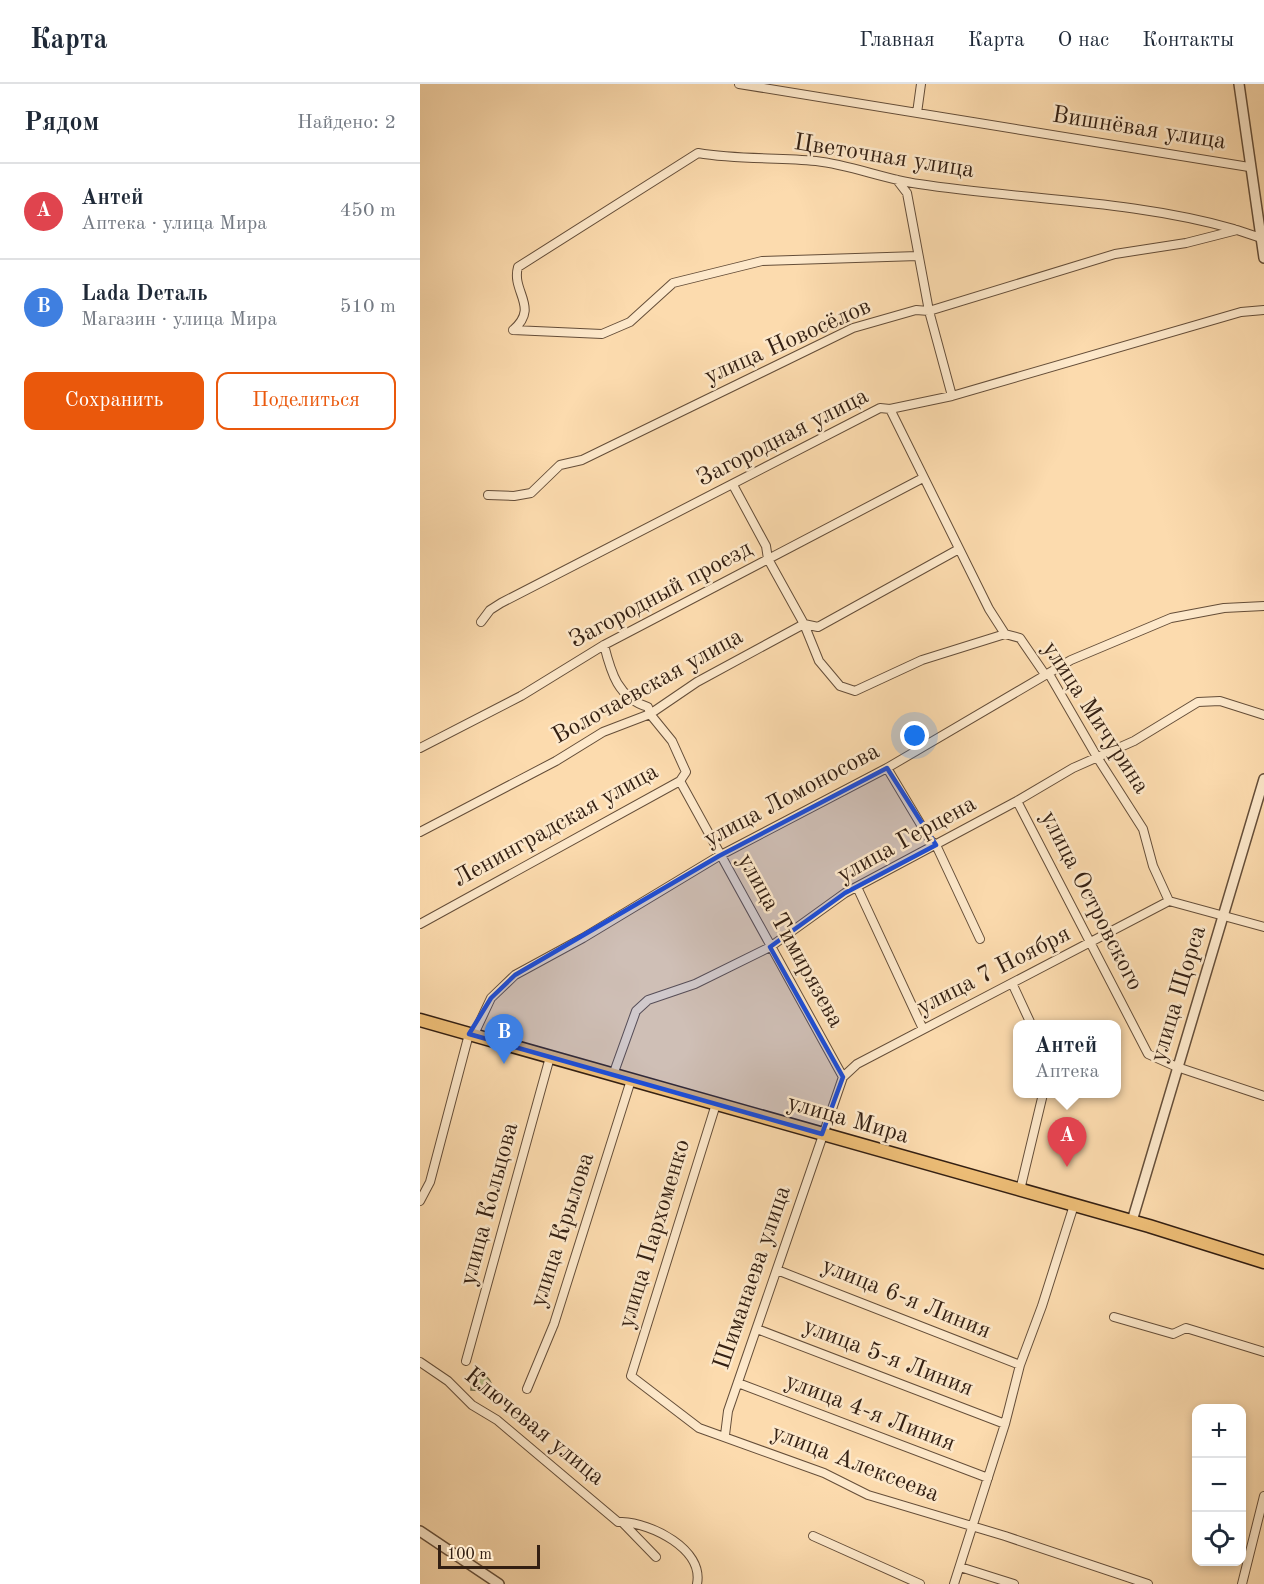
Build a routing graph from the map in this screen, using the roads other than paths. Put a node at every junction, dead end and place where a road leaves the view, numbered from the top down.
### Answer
1 (739, 84) edge
2 (921, 84) edge
3 (1239, 84) edge
4 (916, 113) junction
5 (1250, 167) junction
6 (897, 180) junction
7 (917, 184) junction
8 (907, 193) junction
9 (1237, 230) junction
10 (1261, 238) junction
11 (918, 256) junction
12 (1264, 258) edge
13 (1264, 310) edge
14 (929, 311) junction
15 (952, 396) junction
16 (890, 410) junction
17 (923, 478) junction
18 (733, 485) junction
19 (488, 495) dead end
20 (959, 549) junction
21 (768, 560) junction
22 (1264, 606) edge
23 (481, 622) dead end
24 (804, 624) junction
25 (1005, 634) junction
26 (604, 645) junction
27 (1049, 674) junction
28 (650, 714) junction
29 (1264, 715) edge
30 (420, 748) edge
31 (1097, 757) junction
32 (887, 768) junction
33 (1264, 779) edge
34 (680, 780) junction
35 (1017, 801) junction
36 (420, 832) edge
37 (936, 845) junction
38 (720, 856) junction
39 (857, 887) junction
40 (1169, 901) junction
41 (1223, 916) junction
42 (420, 924) edge
43 (1264, 927) edge
44 (980, 939) dead end
45 (1090, 944) junction
46 (770, 947) junction
47 (1012, 984) junction
48 (420, 1020) edge
49 (1029, 1020) edge
50 (923, 1029) junction
51 (469, 1034) junction
52 (550, 1057) junction
53 (1177, 1067) junction
54 (613, 1075) junction
55 (843, 1077) junction
56 (631, 1080) junction
57 (1264, 1096) edge
58 (1042, 1098) edge
59 (716, 1104) junction
60 (822, 1134) junction
61 (1020, 1190) junction
62 (420, 1201) edge
63 (1074, 1205) junction
64 (1132, 1221) junction
65 (1264, 1262) edge
66 (777, 1270) junction
67 (1114, 1317) dead end
68 (757, 1329) junction
69 (1264, 1352) edge
70 (466, 1361) dead end
71 (420, 1362) edge
72 (1020, 1365) junction
73 (631, 1376) joint
74 (738, 1383) junction
75 (527, 1389) dead end
76 (1005, 1424) junction
77 (725, 1435) junction
78 (988, 1478) junction
79 (1264, 1496) edge
80 (622, 1522) junction
81 (971, 1527) junction
82 (420, 1531) edge
83 (813, 1536) dead end
84 (656, 1557) dead end
85 (960, 1567) junction
86 (499, 1584) edge
87 (697, 1584) edge
88 (920, 1584) edge
89 (954, 1584) edge
90 (1014, 1584) edge
91 (1148, 1584) edge
92 (1242, 1584) edge

1 - 4 street, Вишнёвая улица
2 - 4 street
3 - 5 street
4 - 5 street, Вишнёвая улица
5 - 10 street
6 - 7 street, Цветочная улица
6 - 8 street
6 - 11 street, Цветочная улица
7 - 8 street
7 - 9 street, Цветочная улица
8 - 11 street
9 - 10 street
9 - 14 street, улица Новосёлов
10 - 12 street
11 - 14 street
13 - 15 street, Загородная улица
14 - 15 street
14 - 19 street, улица Новосёлов
15 - 16 street, Загородная улица
16 - 17 street, улица Мичурина
16 - 18 street, Загородная улица
17 - 20 street, улица Мичурина
17 - 21 street, Загородный проезд
18 - 21 street
18 - 23 street, Загородная улица
20 - 24 street, Волочаевская улица
20 - 25 street, улица Мичурина
21 - 24 street
21 - 26 street, Загородный проезд
22 - 27 street, улица Ломоносова
24 - 25 street
24 - 28 street, Волочаевская улица
25 - 27 street, улица Мичурина
26 - 28 street, улица Тимирязева
26 - 30 street, Загородный проезд
27 - 31 street, улица Мичурина
27 - 32 street, улица Ломоносова
28 - 34 street, улица Тимирязева
28 - 36 street, Волочаевская улица
29 - 31 street, улица Герцена
31 - 35 street, улица Герцена
31 - 40 street, улица Мичурина
32 - 37 street
32 - 38 street, улица Ломоносова
33 - 41 street, улица Щорса
34 - 38 street, улица Тимирязева
34 - 42 street, Ленинградская улица
35 - 37 street, улица Герцена
35 - 45 street, улица Островского
37 - 39 street, улица Герцена
37 - 44 street
38 - 46 street, улица Тимирязева
38 - 51 street, улица Ломоносова
39 - 46 street, улица Герцена
39 - 50 street
40 - 41 street
40 - 45 street, улица 7 Ноября
41 - 43 street
41 - 53 street, улица Щорса
45 - 47 street, улица 7 Ноября
45 - 53 street, улица Островского
46 - 54 street, улица Герцена
46 - 55 street, улица Тимирязева
47 - 49 street
47 - 50 street, улица 7 Ноября
48 - 51 main road, улица Мира
50 - 55 street, улица 7 Ноября
51 - 52 main road, улица Мира
51 - 62 street, улица Ломоносова
52 - 54 main road, улица Мира
52 - 70 street, улица Кольцова
53 - 57 street, улица Островского
53 - 64 street, улица Щорса
54 - 56 main road, улица Мира
55 - 60 street
56 - 59 main road, улица Мира
56 - 75 street, улица Крылова
58 - 61 street
59 - 60 main road, улица Мира
59 - 73 street, улица Пархоменко
60 - 61 main road, улица Мира
60 - 66 street, Шиманаева улица
61 - 63 main road, улица Мира
63 - 64 main road, улица Мира
63 - 72 street
64 - 65 main road, улица Мира
66 - 68 street, Шиманаева улица
66 - 72 street, улица 6-я Линия
67 - 69 street
68 - 74 street, Шиманаева улица
68 - 76 street, улица 5-я Линия
71 - 80 street, Ключевая улица
72 - 76 street
73 - 77 street, улица Алексеева
74 - 77 street, Шиманаева улица
74 - 78 street, улица 4-я Линия
76 - 78 street
77 - 81 street, улица Алексеева
78 - 81 street
79 - 92 street
80 - 84 street, Ключевая улица
80 - 87 street, Ключевая улица
81 - 85 street
81 - 91 street, улица Алексеева
82 - 86 street
83 - 88 street
85 - 89 street
85 - 90 street

